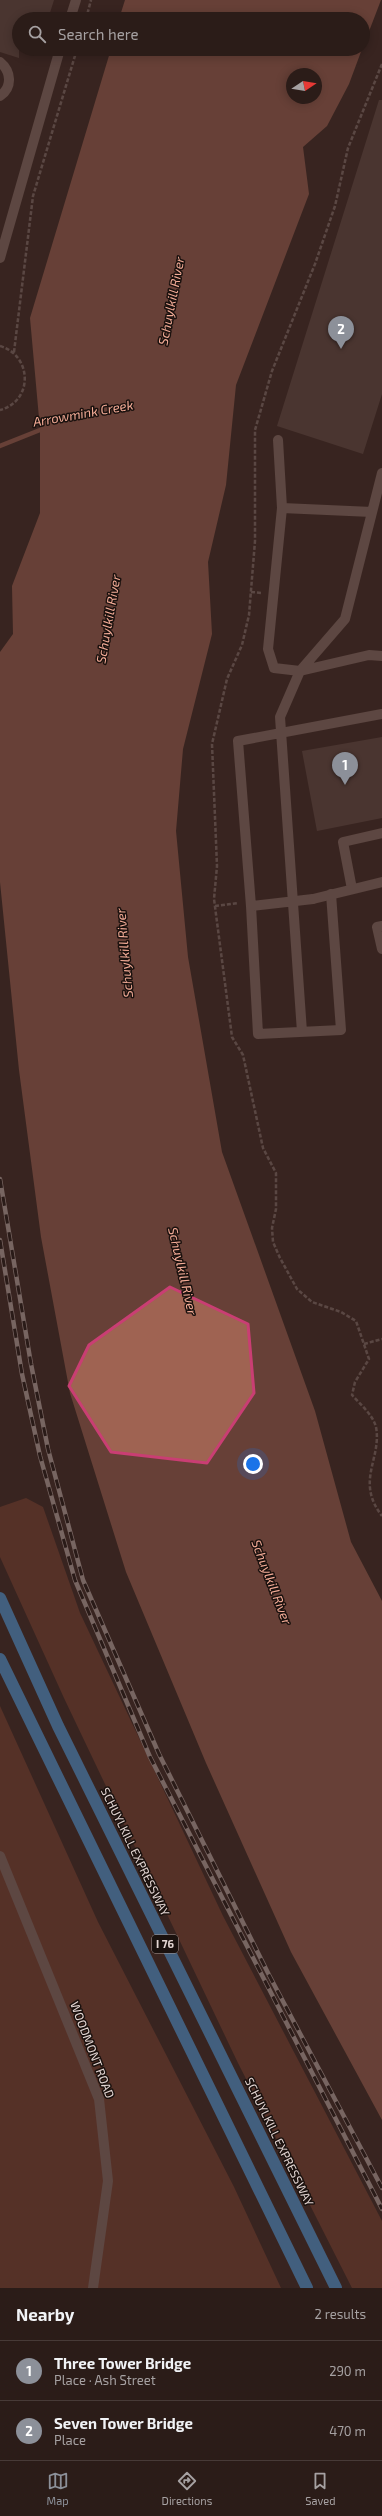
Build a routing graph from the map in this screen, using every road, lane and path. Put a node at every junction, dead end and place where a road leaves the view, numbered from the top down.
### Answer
1 (76, 0) edge
2 (91, 0) edge
3 (72, 12) edge
4 (88, 12) edge
5 (58, 56) edge
6 (75, 56) edge
7 (0, 62) edge
8 (382, 64) edge
9 (0, 96) edge
10 (0, 258) edge
11 (0, 346) edge
12 (14, 352) junction
13 (0, 410) edge
14 (255, 430) dead end
15 (278, 440) dead end
16 (382, 473) edge
17 (282, 508) junction
18 (372, 512) junction
19 (382, 656) edge
20 (300, 671) junction
21 (382, 714) edge
22 (280, 733) junction
23 (382, 833) edge
24 (382, 882) edge
25 (352, 890) junction
26 (331, 894) junction
27 (292, 901) junction
28 (227, 904) dead end
29 (215, 906) dead end
30 (251, 906) junction
31 (382, 926) edge
32 (382, 949) edge
33 (302, 1032) junction
34 (382, 1339) edge
35 (364, 1344) dead end
36 (0, 1598) edge
37 (0, 1659) edge
38 (0, 1856) edge
39 (93, 2288) edge
40 (308, 2288) edge
41 (336, 2288) edge

1 - 3 street
2 - 4 path
5 - 10 street
6 - 12 path
7 - 9 street
8 - 14 path
11 - 12 path
12 - 13 path
15 - 17 street
16 - 18 street
17 - 18 street
17 - 20 street
18 - 20 street
19 - 20 street
20 - 22 street
21 - 22 street
22 - 27 street
22 - 30 street
23 - 25 street
24 - 25 street
25 - 26 street
26 - 27 street
26 - 33 street
27 - 30 street
27 - 33 street
28 - 29 path
30 - 33 street
31 - 32 street
34 - 35 path
36 - 41 highway, SCHUYLKILL EXPRESSWAY / I 76
37 - 40 highway, I 76
38 - 39 street, WOODMONT ROAD

